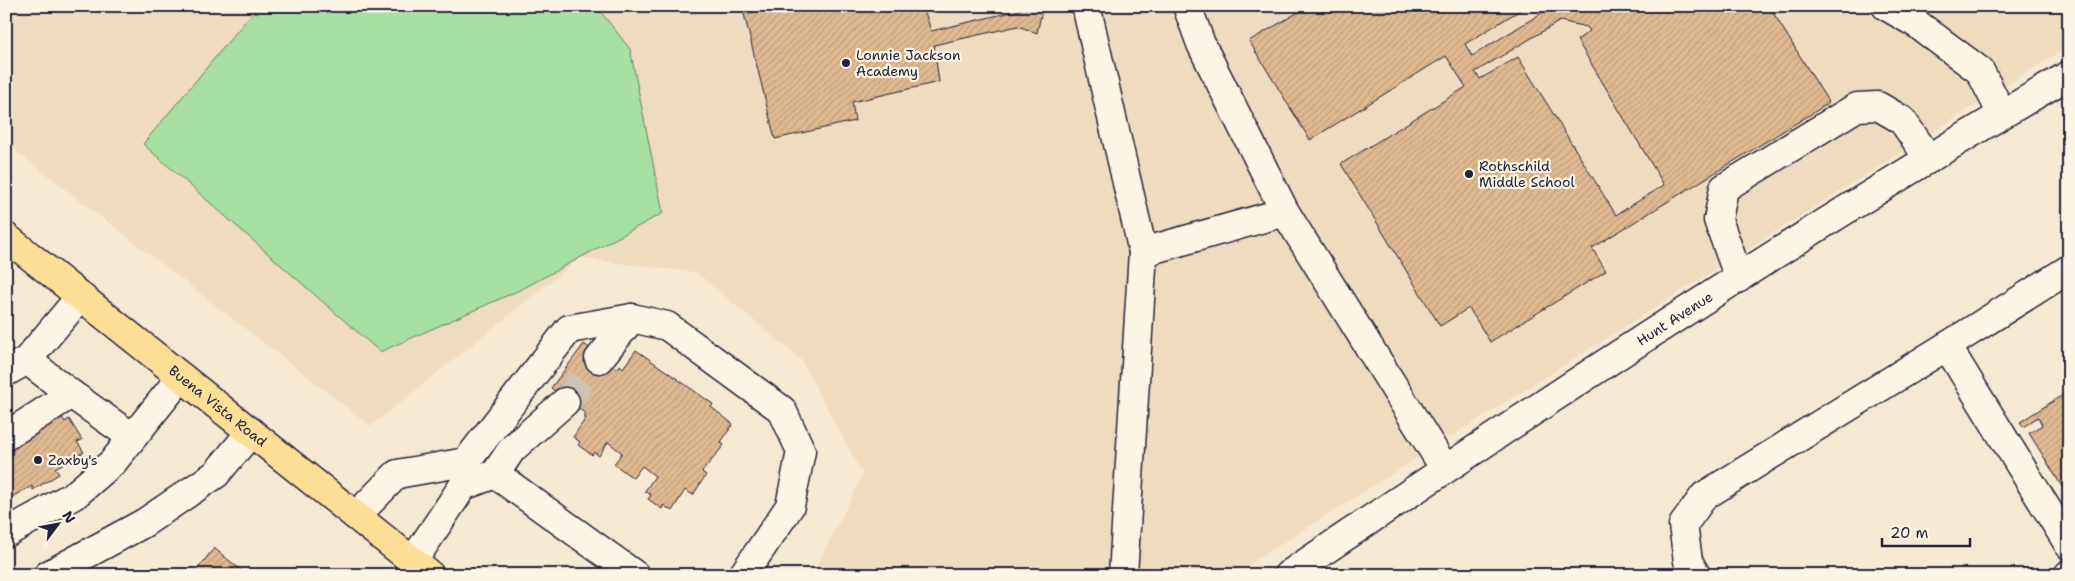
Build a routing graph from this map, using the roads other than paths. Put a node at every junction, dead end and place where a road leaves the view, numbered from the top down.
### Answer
1 (1089, 6) edge
2 (1187, 6) edge
3 (1886, 6) edge
4 (2069, 75) edge
5 (2002, 114) junction
6 (1929, 159) junction
7 (1285, 212) junction
8 (6, 237) edge
9 (1144, 252) junction
10 (2069, 269) edge
11 (1739, 278) junction
12 (80, 297) junction
13 (632, 318) junction
14 (1947, 346) junction
15 (599, 360) tunnel mouth
16 (17, 366) edge
17 (181, 377) junction
18 (71, 394) junction
19 (565, 402) tunnel mouth
20 (251, 432) junction
21 (6, 436) edge
22 (132, 437) junction
23 (1445, 469) junction
24 (495, 474) junction
25 (356, 516) junction
26 (6, 533) edge
27 (2069, 545) edge
28 (422, 568) edge
29 (48, 575) edge
30 (635, 575) edge
31 (743, 575) edge
32 (1123, 575) edge
33 (1288, 575) edge
34 (1696, 575) edge

1 - 9 street
2 - 7 street
3 - 5 street
4 - 5 street, Hunt Avenue
5 - 6 street, Hunt Avenue
6 - 11 street, Hunt Avenue
6 - 11 street
7 - 9 street
7 - 23 street
8 - 12 main road, Buena Vista Road
9 - 32 street
10 - 14 street
11 - 23 street, Hunt Avenue
12 - 16 street
12 - 17 main road, Buena Vista Road
13 - 15 street
13 - 25 street
13 - 31 street
14 - 27 street
14 - 34 street
16 - 18 street
17 - 20 main road, Buena Vista Road
17 - 22 street
18 - 21 street
18 - 22 street
19 - 24 street
20 - 25 main road, Buena Vista Road
20 - 29 street
22 - 26 street
23 - 33 street, Hunt Avenue
24 - 28 street
24 - 30 street
25 - 28 main road, Buena Vista Road

